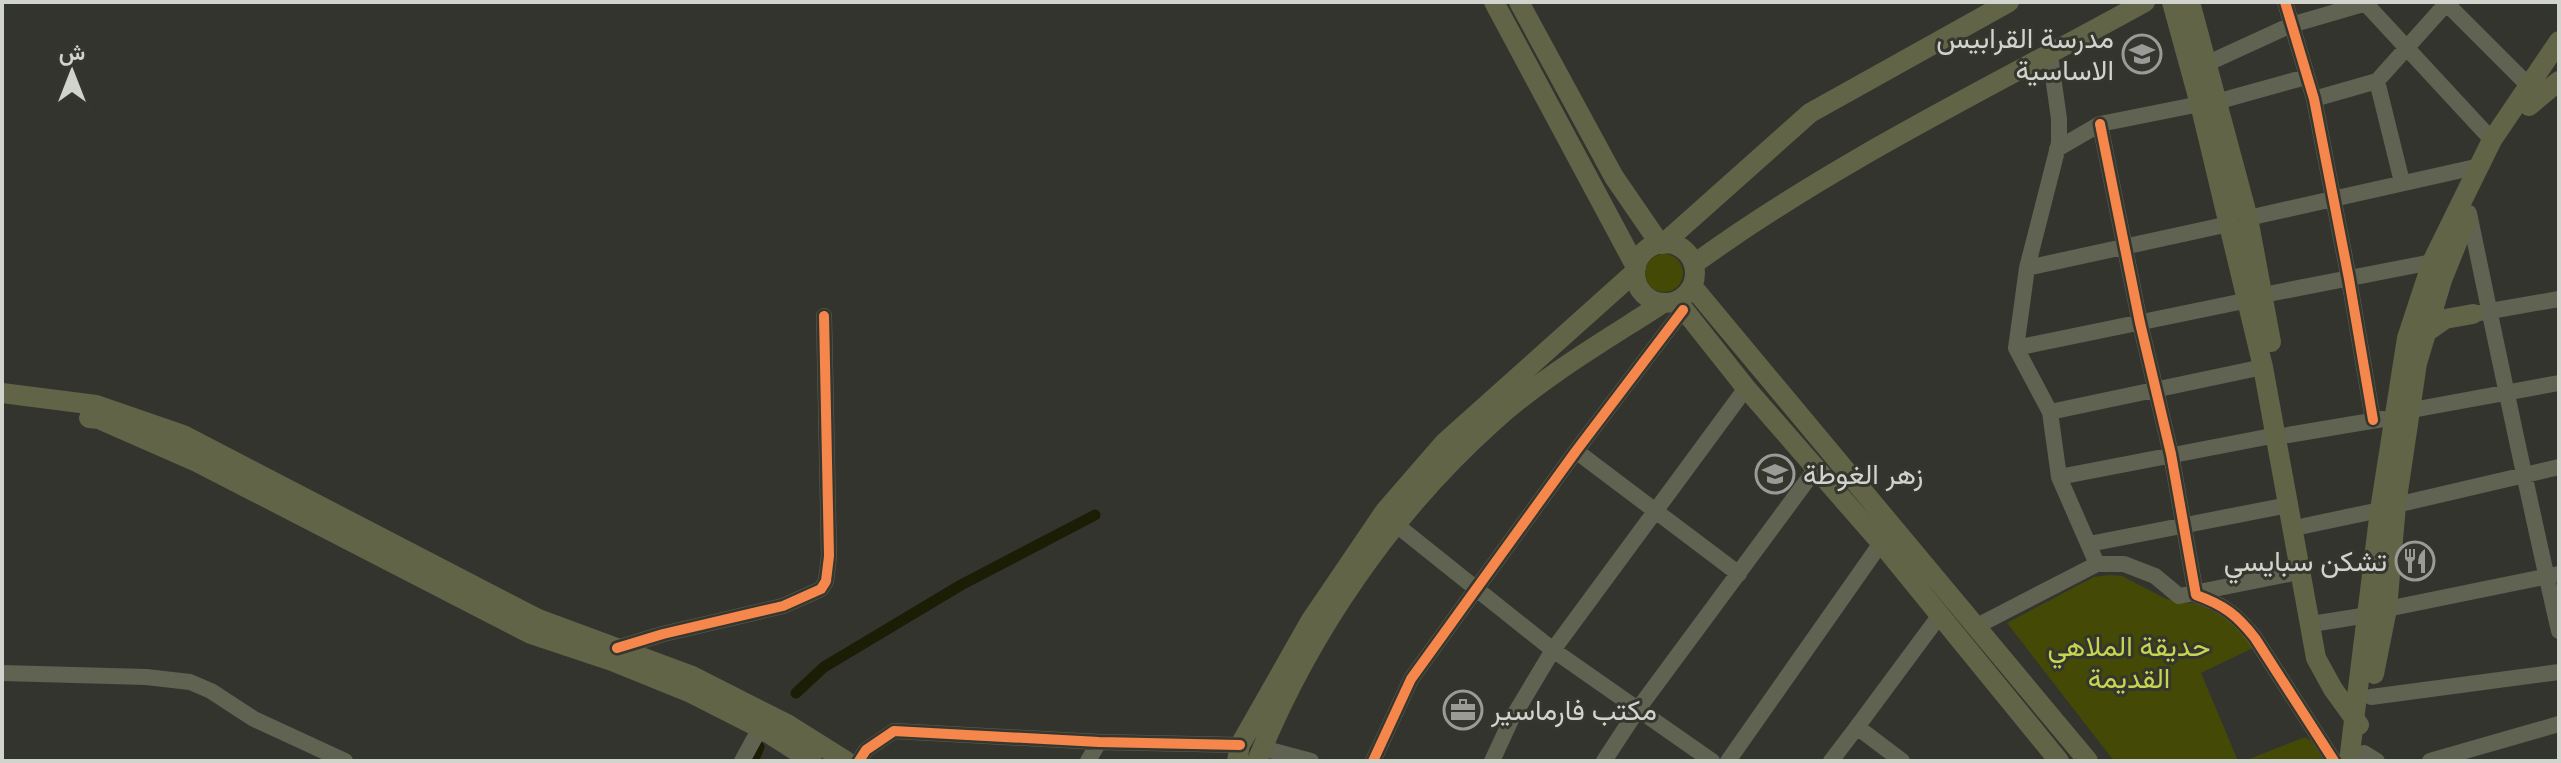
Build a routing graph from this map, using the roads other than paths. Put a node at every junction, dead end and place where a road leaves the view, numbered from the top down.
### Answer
1 (1494, 2) edge
2 (1519, 2) edge
3 (2009, 2) edge
4 (2145, 2) edge
5 (2172, 2) edge
6 (2190, 2) edge
7 (2285, 2) edge
8 (2369, 3) edge
9 (2446, 3) edge
10 (2112, 11) edge
11 (2291, 25) junction
12 (2559, 41) edge
13 (2407, 47) junction
14 (2050, 55) junction
15 (2206, 64) junction
16 (2559, 64) edge
17 (2306, 77) junction
18 (2377, 81) junction
19 (2559, 81) edge
20 (2529, 96) junction
21 (2314, 99) junction
22 (2208, 103) junction
23 (2100, 124) junction
24 (2492, 140) junction
25 (2057, 149) junction
26 (2480, 166) junction
27 (2402, 182) junction
28 (2334, 199) junction
29 (2469, 213) junction
30 (2238, 221) junction
31 (1617, 234) junction
32 (1723, 243) junction
33 (1661, 244) junction
34 (2127, 248) junction
35 (1694, 264) junction
36 (2027, 268) junction
37 (1635, 270) junction
38 (2437, 271) junction
39 (2349, 279) junction
40 (1692, 286) junction
41 (1613, 291) junction
42 (2256, 298) junction
43 (2559, 299) edge
44 (1674, 305) junction
45 (1708, 305) junction
46 (2482, 312) junction
47 (824, 316) dead end
48 (2140, 323) junction
49 (2425, 333) junction
50 (2016, 348) junction
51 (2263, 367) junction
52 (2559, 383) edge
53 (1746, 388) junction
54 (2156, 388) junction
55 (2508, 392) junction
56 (2, 393) edge
57 (2, 405) edge
58 (2050, 412) junction
59 (2392, 416) junction
60 (2283, 435) junction
61 (1576, 451) junction
62 (2171, 454) junction
63 (1817, 467) junction
64 (2559, 467) edge
65 (2059, 477) junction
66 (2523, 477) junction
67 (2288, 505) junction
68 (2388, 508) junction
69 (1656, 511) junction
70 (1394, 523) junction
71 (2183, 524) junction
72 (2304, 526) junction
73 (1881, 543) junction
74 (2089, 544) junction
75 (2097, 564) junction
76 (2299, 572) junction
77 (1739, 574) junction
78 (2553, 575) edge
79 (1478, 589) junction
80 (2196, 595) junction
81 (2377, 612) junction
82 (1940, 615) junction
83 (2318, 623) junction
84 (1975, 627) junction
85 (2559, 631) edge
86 (617, 648) junction
87 (1553, 650) junction
88 (2559, 672) edge
89 (2, 673) edge
90 (1638, 709) junction
91 (2363, 714) junction
92 (2559, 724) edge
93 (1857, 727) junction
94 (760, 728) junction
95 (1099, 742) junction
96 (1238, 753) edge
97 (1260, 755) edge
98 (2054, 759) edge
99 (2363, 759) edge
100 (345, 761) edge
101 (742, 761) edge
102 (812, 761) edge
103 (846, 761) edge
104 (859, 761) edge
105 (1088, 761) edge
106 (1311, 761) edge
107 (1373, 761) edge
108 (1492, 761) edge
109 (1604, 761) edge
110 (1712, 761) edge
111 (1728, 761) edge
112 (1831, 761) edge
113 (1902, 761) edge
114 (2088, 761) edge
115 (2334, 761) edge
116 (2430, 761) edge

1 - 31 main road
2 - 33 main road
3 - 33 main road
4 - 10 main road
5 - 22 main road
6 - 15 main road
7 - 11 street
8 - 11 street
8 - 13 street
9 - 13 street
9 - 20 street
10 - 14 main road
11 - 15 street
11 - 17 street
12 - 20 main road
13 - 18 street
13 - 24 street
14 - 25 street
14 - 32 main road
15 - 22 main road
16 - 20 main road
17 - 21 street
17 - 22 street
18 - 21 street
18 - 27 street
19 - 20 main road
20 - 24 main road
20 - 29 main road
21 - 28 street
22 - 23 street
22 - 30 main road
23 - 25 street
23 - 34 street
24 - 26 main road
25 - 36 street
26 - 27 street
26 - 38 main road
27 - 28 street
28 - 30 street
28 - 39 street
29 - 38 main road
29 - 46 street
30 - 34 street
30 - 42 main road
31 - 37 main road
31 - 41 main road
32 - 35 main road
32 - 45 main road
33 - 35 main road
33 - 37 main road
34 - 36 street
34 - 48 street
35 - 40 main road
36 - 50 street
37 - 41 main road
37 - 44 main road
38 - 39 street
38 - 46 main road
38 - 49 main road
38 - 59 main road
39 - 42 street
39 - 59 street
40 - 44 main road
40 - 45 main road
41 - 96 main road
42 - 48 street
42 - 51 main road
42 - 60 main road
43 - 46 street
44 - 53 main road
44 - 61 street
44 - 70 main road
45 - 84 main road
46 - 49 main road
46 - 55 street
47 - 86 street
48 - 50 street
48 - 54 street
49 - 59 main road
50 - 58 street
51 - 54 street
51 - 60 main road
52 - 55 street
53 - 63 main road
53 - 69 street
54 - 58 street
54 - 62 street
55 - 59 street
55 - 66 street
56 - 86 main road
57 - 94 main road
58 - 65 street
59 - 60 street
59 - 68 main road
60 - 62 street
60 - 67 main road
60 - 72 main road
61 - 69 street
61 - 79 street
62 - 65 street
62 - 71 street
63 - 73 main road
63 - 77 street
64 - 66 street
65 - 74 street
66 - 68 street
66 - 78 street
67 - 71 street
67 - 76 main road
68 - 72 street
68 - 81 main road
69 - 77 street
69 - 87 street
70 - 79 street
70 - 97 main road
71 - 74 street
71 - 80 street
72 - 83 main road
73 - 82 main road
73 - 111 street
74 - 75 street
75 - 80 street
75 - 84 street
76 - 80 street
76 - 91 main road
77 - 90 street
78 - 81 street
78 - 85 street
79 - 87 street
79 - 107 street
80 - 115 street
81 - 83 street
81 - 91 main road
82 - 93 street
82 - 98 main road
83 - 91 main road
84 - 114 main road
86 - 103 main road
87 - 90 street
87 - 108 street
88 - 91 street
89 - 100 street
90 - 109 street
90 - 110 street
91 - 99 main road
92 - 116 street
93 - 112 street
93 - 113 street
94 - 101 street
94 - 102 main road
95 - 96 street
95 - 104 street
95 - 105 street
97 - 106 street

